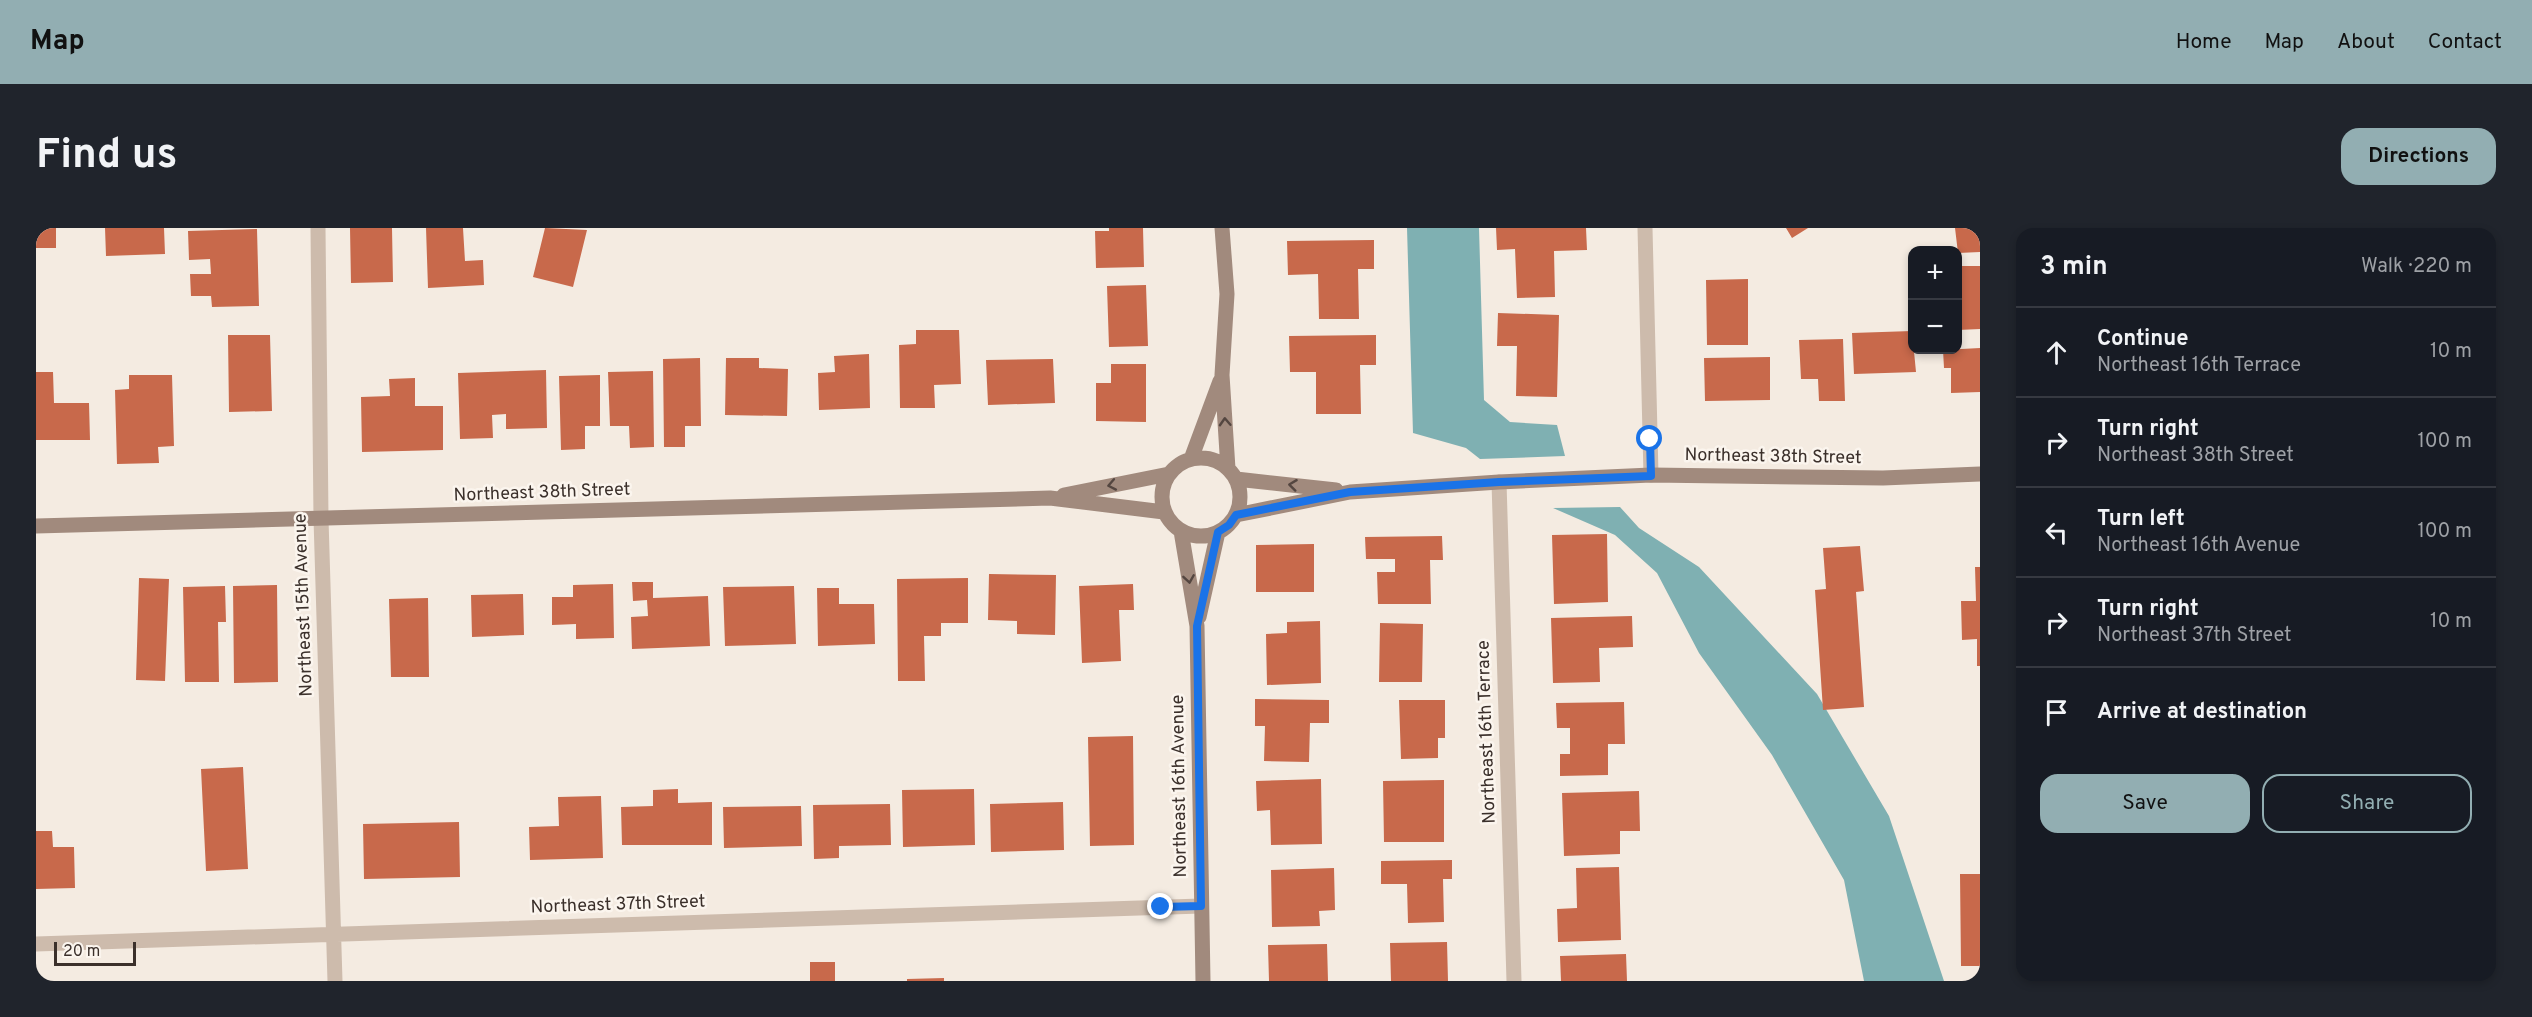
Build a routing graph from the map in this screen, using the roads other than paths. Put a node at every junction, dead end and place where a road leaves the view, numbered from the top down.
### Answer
1 (318, 228) edge
2 (1222, 228) edge
3 (1645, 228) edge
4 (1222, 375) junction
5 (1191, 459) junction
6 (1169, 474) junction
7 (1232, 474) junction
8 (1980, 474) edge
9 (1651, 476) junction
10 (1499, 482) junction
11 (1350, 492) junction
12 (1050, 498) junction
13 (1164, 512) junction
14 (1236, 515) junction
15 (321, 519) junction
16 (36, 526) edge
17 (1181, 531) junction
18 (1218, 532) junction
19 (1197, 626) junction
20 (1201, 906) junction
21 (333, 934) junction
22 (36, 944) edge
23 (335, 981) edge
24 (1203, 981) edge
25 (1514, 981) edge

1 - 15 street, Northeast 15th Avenue
2 - 4 street
3 - 9 street
4 - 5 street
7 -> 4 street
5 - 6 street
5 - 7 street
6 -> 12 street, Northeast 38th Street
6 - 13 street
11 -> 7 street, Northeast 38th Street
7 - 14 street
8 - 9 street, Northeast 38th Street
9 - 10 street, Northeast 38th Street
10 - 11 street, Northeast 38th Street
10 - 25 street, Northeast 16th Terrace
11 - 14 street, Northeast 38th Street
12 - 13 street, Northeast 38th Street
12 - 15 street, Northeast 38th Street
13 - 17 street
14 - 18 street
15 - 16 street, Northeast 38th Street
15 - 21 street, Northeast 15th Avenue
17 - 18 street
17 -> 19 street, Northeast 16th Avenue
18 - 19 street, Northeast 16th Avenue
19 - 20 street, Northeast 16th Avenue
20 - 21 street, Northeast 37th Street
20 - 24 street, Northeast 16th Avenue
21 - 22 street, Northeast 37th Street
21 - 23 street, Northeast 15th Avenue

